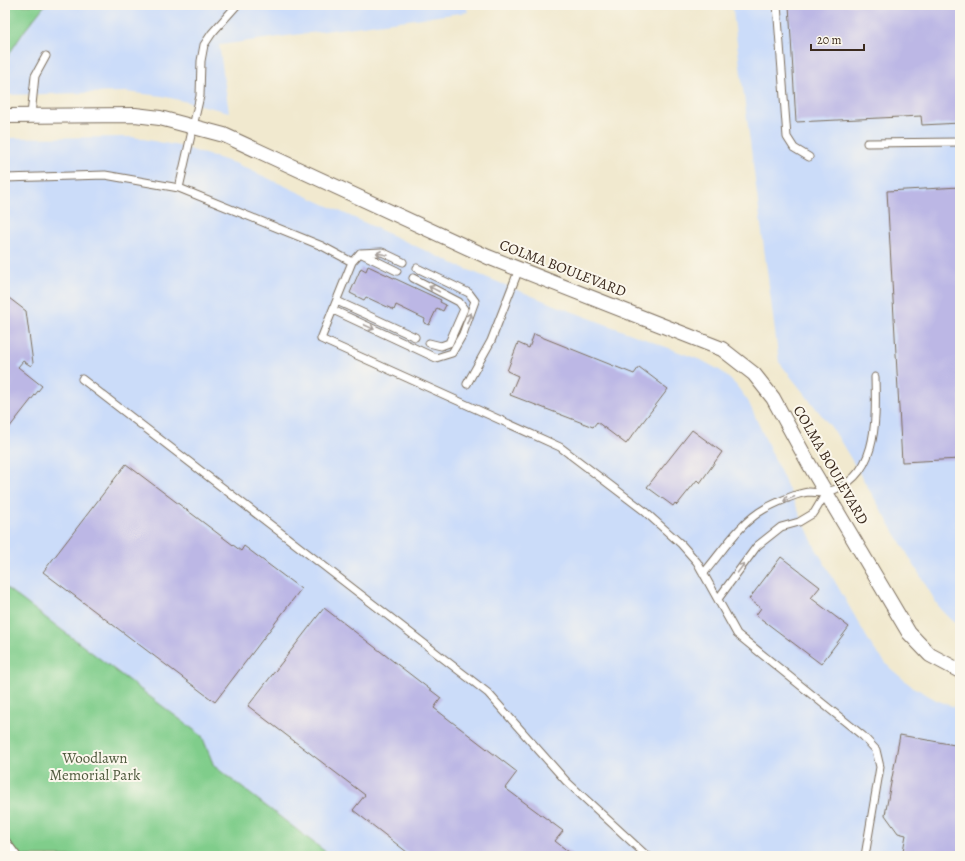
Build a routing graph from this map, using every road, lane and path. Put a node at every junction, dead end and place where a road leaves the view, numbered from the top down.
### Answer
1 (237, 5) edge
2 (777, 5) edge
3 (46, 56) dead end
4 (31, 115) junction
5 (5, 116) edge
6 (194, 126) junction
7 (960, 142) edge
8 (867, 144) dead end
9 (809, 157) dead end
10 (5, 178) edge
11 (179, 188) junction
12 (360, 253) junction
13 (352, 262) junction
14 (403, 262) dead end
15 (417, 268) dead end
16 (519, 269) junction
17 (397, 271) dead end
18 (413, 278) dead end
19 (337, 301) junction
20 (333, 310) junction
21 (414, 337) dead end
22 (429, 343) dead end
23 (875, 377) dead end
24 (82, 379) dead end
25 (467, 384) dead end
26 (826, 493) junction
27 (703, 574) junction
28 (718, 599) junction
29 (960, 671) edge
30 (5, 840) edge
31 (17, 856) edge
32 (647, 856) edge
33 (865, 856) edge

1 - 6 lane
2 - 9 lane
3 - 4 lane
4 - 5 street, COLMA BOULEVARD
4 - 6 street, COLMA BOULEVARD
6 - 11 lane
6 - 16 street, COLMA BOULEVARD
7 - 8 lane
10 - 11 lane
11 - 13 lane
12 - 13 lane
14 -> 12 lane
12 - 17 lane
13 - 19 lane
20 -> 15 lane
16 - 25 lane
16 - 26 street, COLMA BOULEVARD
22 -> 18 lane
19 - 20 lane
19 - 21 lane
20 - 27 lane
23 - 26 lane
24 - 32 lane
26 -> 27 lane
28 -> 26 lane
26 - 29 street, COLMA BOULEVARD
27 - 28 lane
28 - 33 lane
30 - 31 lane

